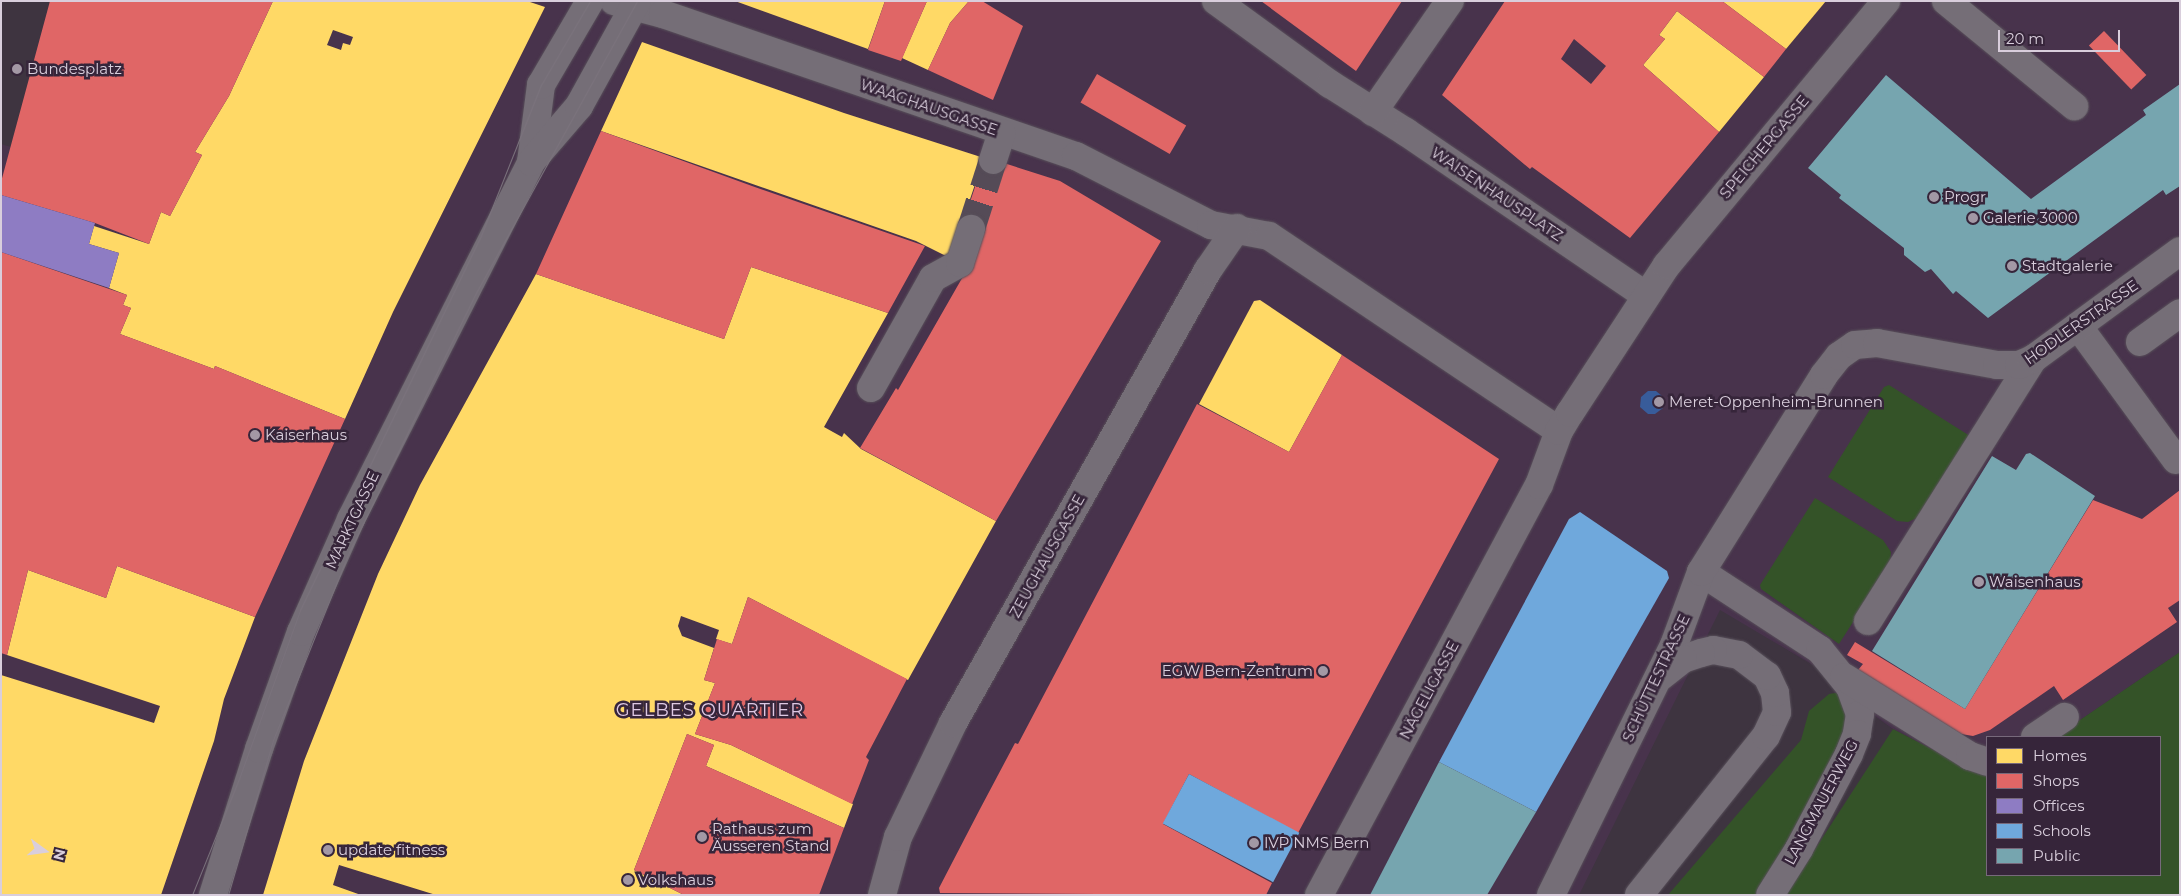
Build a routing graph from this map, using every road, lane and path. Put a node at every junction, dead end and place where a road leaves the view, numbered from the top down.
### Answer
1 (590, 1) edge
2 (1216, 1) edge
3 (1450, 1) edge
4 (1886, 1) edge
5 (1946, 1) edge
6 (628, 3) edge
7 (2074, 106) dead end
8 (1374, 112) junction
9 (1002, 133) junction
10 (993, 160) tunnel mouth
11 (531, 162) junction
12 (1237, 228) junction
13 (971, 229) tunnel mouth
14 (2180, 251) edge
15 (1645, 295) junction
16 (2180, 313) edge
17 (2078, 326) junction
18 (2140, 342) dead end
19 (2033, 359) junction
20 (871, 388) dead end
21 (1559, 431) junction
22 (1784, 439) joint
23 (2176, 460) dead end
24 (1701, 572) junction
25 (1868, 621) dead end
26 (1843, 676) junction
27 (1659, 677) junction
28 (2065, 717) dead end
29 (2036, 736) edge
30 (1986, 762) edge
31 (213, 895) edge
32 (882, 895) edge
33 (1318, 895) edge
34 (1551, 895) edge
35 (1639, 895) edge
36 (1770, 895) edge

1 - 11 street, MARKTGASSE
2 - 8 street, WAISENHAUSPLATZ
3 - 8 street
4 - 15 street, SPEICHERGASSE
5 - 7 street
6 - 9 street, WAAGHAUSGASSE
6 - 11 street, MARKTGASSE
8 - 15 street, WAISENHAUSPLATZ
9 - 10 street
9 - 12 street, WAAGHAUSGASSE
11 - 31 street, MARKTGASSE
12 - 21 street
12 - 32 street, ZEUGHAUSGASSE
13 - 20 street
14 - 17 street, HODLERSTRASSE
15 - 21 street
16 - 18 street
17 - 19 street, HODLERSTRASSE
17 - 23 street
19 - 22 street, HODLERSTRASSE
19 - 25 street
21 - 33 street, NÄGELIGASSE
22 - 24 street, SCHÜTTESTRASSE
24 - 26 street, LANGMAUERWEG
24 - 27 street, SCHÜTTESTRASSE
26 - 30 street
26 - 36 street, LANGMAUERWEG
27 - 34 street, SCHÜTTESTRASSE
27 - 35 street
28 - 29 street

